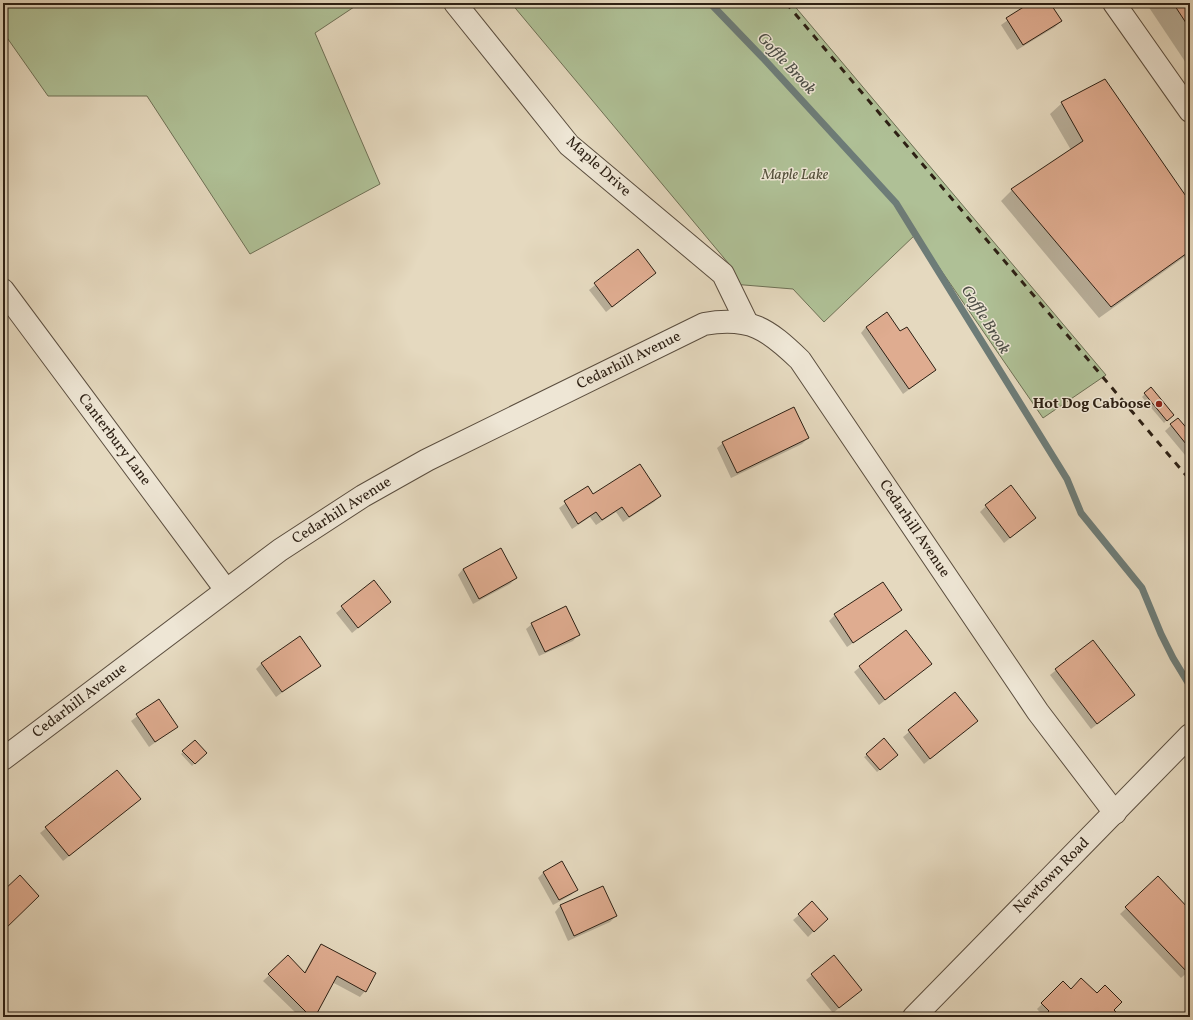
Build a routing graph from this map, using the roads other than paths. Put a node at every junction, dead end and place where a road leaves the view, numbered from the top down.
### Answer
1 (455, 3) edge
2 (1114, 3) edge
3 (1190, 111) edge
4 (3, 290) edge
5 (747, 323) junction
6 (226, 590) junction
7 (1190, 736) edge
8 (3, 759) edge
9 (1115, 813) junction
10 (914, 1017) edge

1 - 5 street, Maple Drive
2 - 3 street
4 - 6 street, Canterbury Lane
5 - 6 street, Cedarhill Avenue
5 - 9 street, Cedarhill Avenue
6 - 8 street, Cedarhill Avenue
7 - 9 street, Newtown Road
9 - 10 street, Newtown Road

